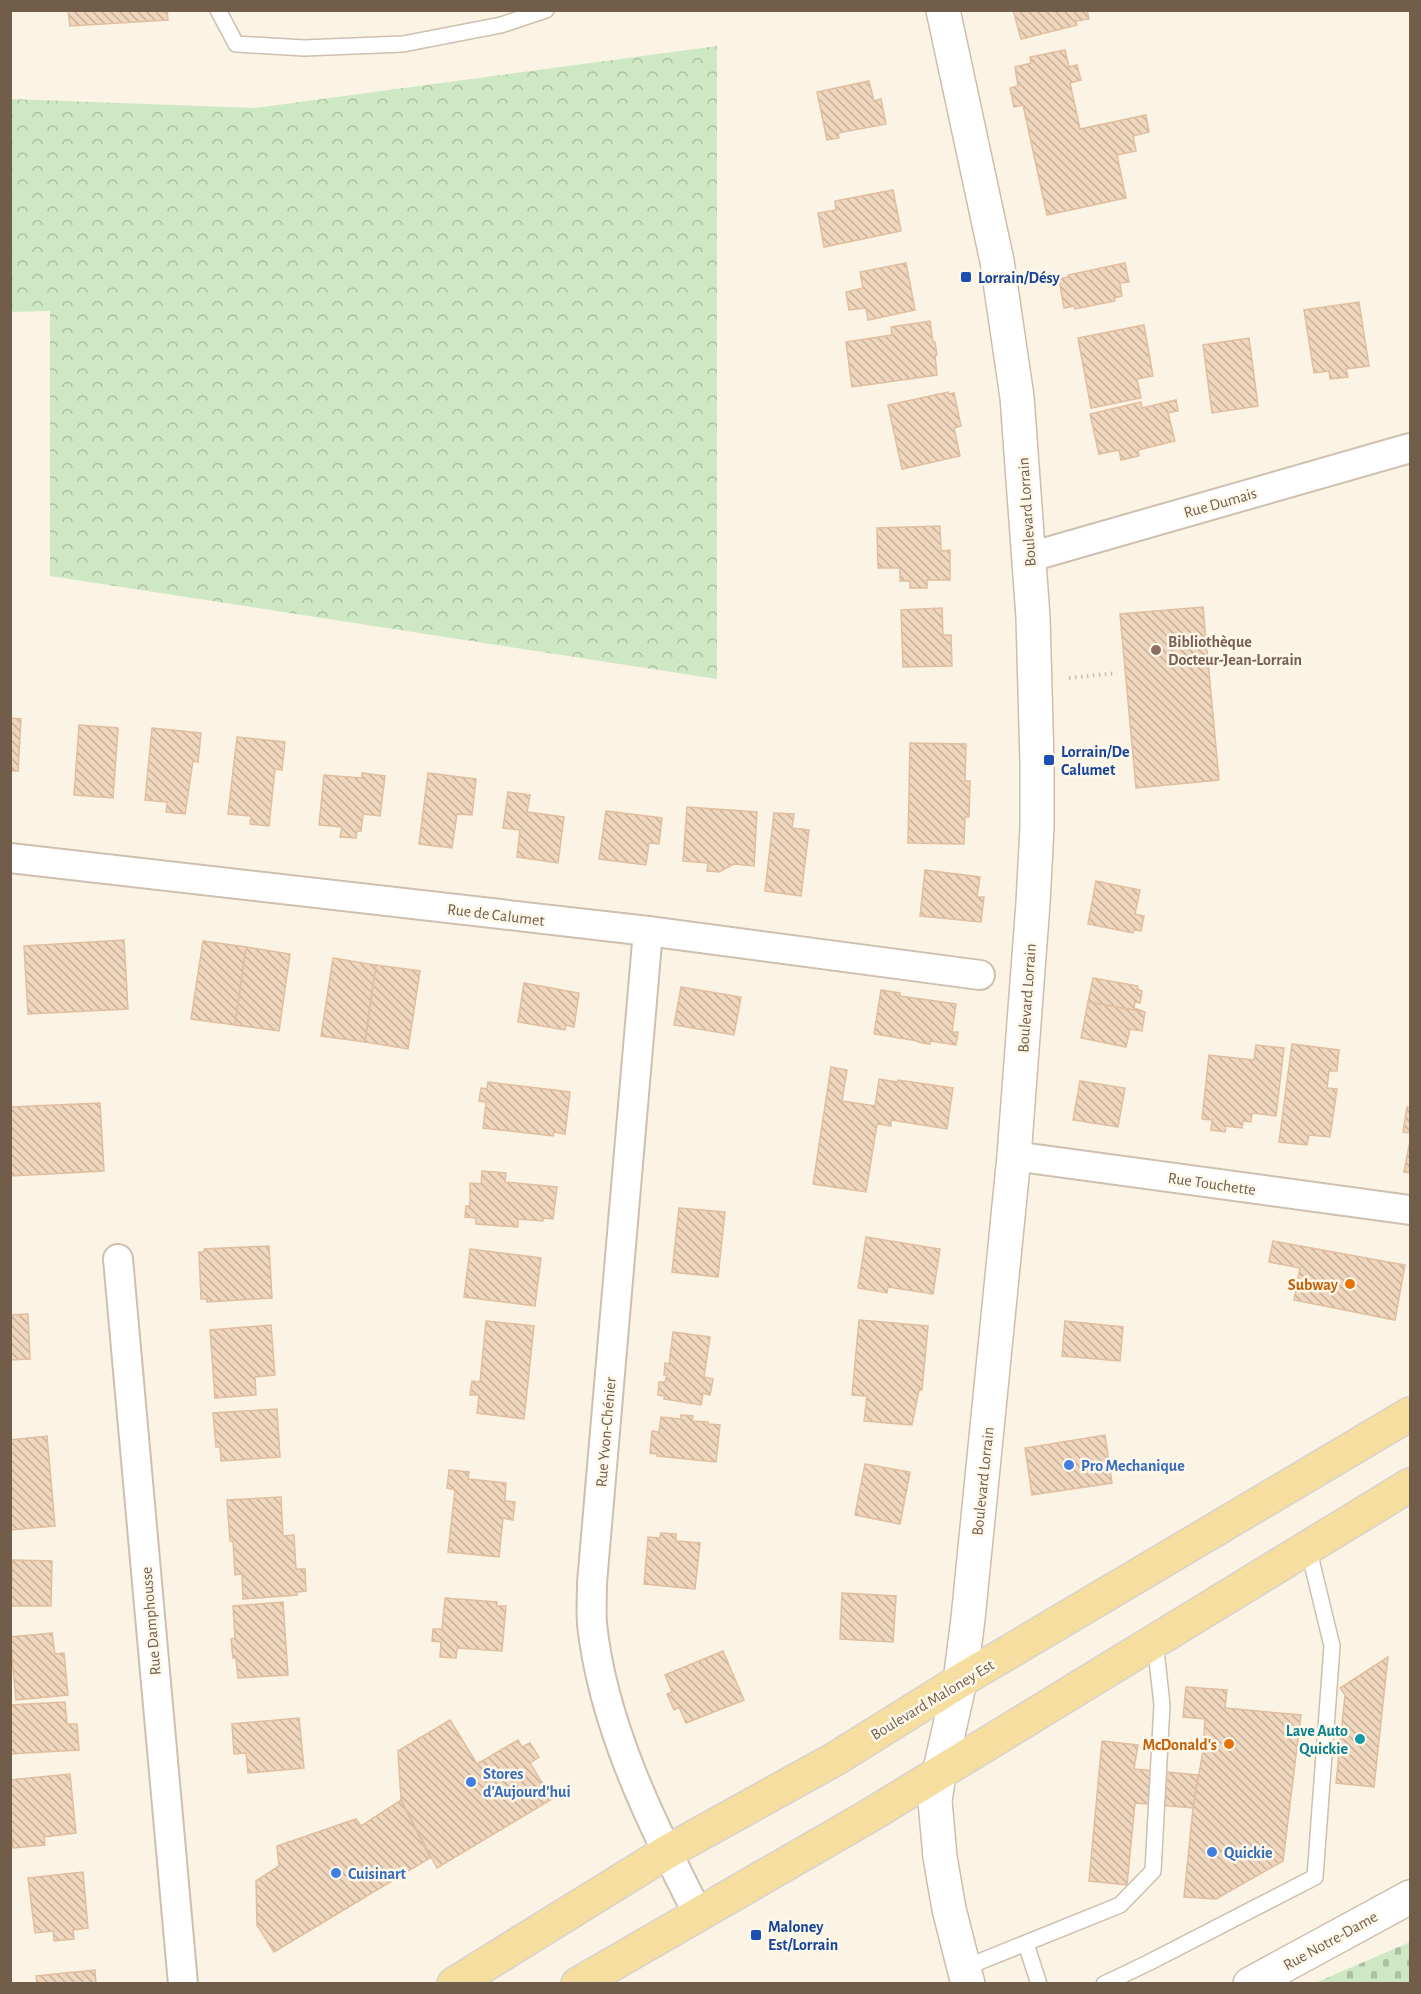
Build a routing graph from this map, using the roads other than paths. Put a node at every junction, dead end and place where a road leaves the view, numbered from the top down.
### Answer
1 (218, 10) edge
2 (546, 10) edge
3 (943, 10) edge
4 (1410, 448) edge
5 (1029, 557) junction
6 (10, 858) edge
7 (648, 931) junction
8 (980, 975) dead end
9 (1014, 1156) junction
10 (1410, 1210) edge
11 (118, 1259) dead end
12 (1410, 1414) edge
13 (1410, 1485) edge
14 (1308, 1547) junction
15 (1155, 1641) junction
16 (960, 1681) junction
17 (939, 1774) junction
18 (666, 1852) junction
19 (1410, 1897) edge
20 (698, 1914) junction
21 (1026, 1944) junction
22 (966, 1976) edge
23 (183, 1983) edge
24 (454, 1983) edge
25 (578, 1983) edge
26 (1039, 1983) edge
27 (1104, 1983) edge
28 (1250, 1983) edge

1 - 2 lane
3 - 5 main road, Boulevard Lorrain
4 - 5 street, Rue Dumais
5 - 9 main road, Boulevard Lorrain
6 - 7 street, Rue de Calumet
7 - 8 street, Rue de Calumet
7 - 18 street, Rue Yvon-Chénier
9 - 10 street, Rue Touchette
9 - 16 main road, Boulevard Lorrain
11 - 23 street, Rue Damphousse
12 - 16 main road, Boulevard Maloney Est
13 - 14 main road
14 - 15 main road
14 - 27 lane
15 - 17 main road
15 - 21 lane
16 - 17 main road, Boulevard Lorrain
16 - 18 main road, Boulevard Maloney Est
17 - 20 main road
17 - 22 main road, Boulevard Lorrain
18 - 20 street, Rue Yvon-Chénier
18 - 24 main road, Boulevard Maloney Est
19 - 28 main road, Rue Notre-Dame
20 - 25 main road
21 - 22 lane
21 - 26 lane

